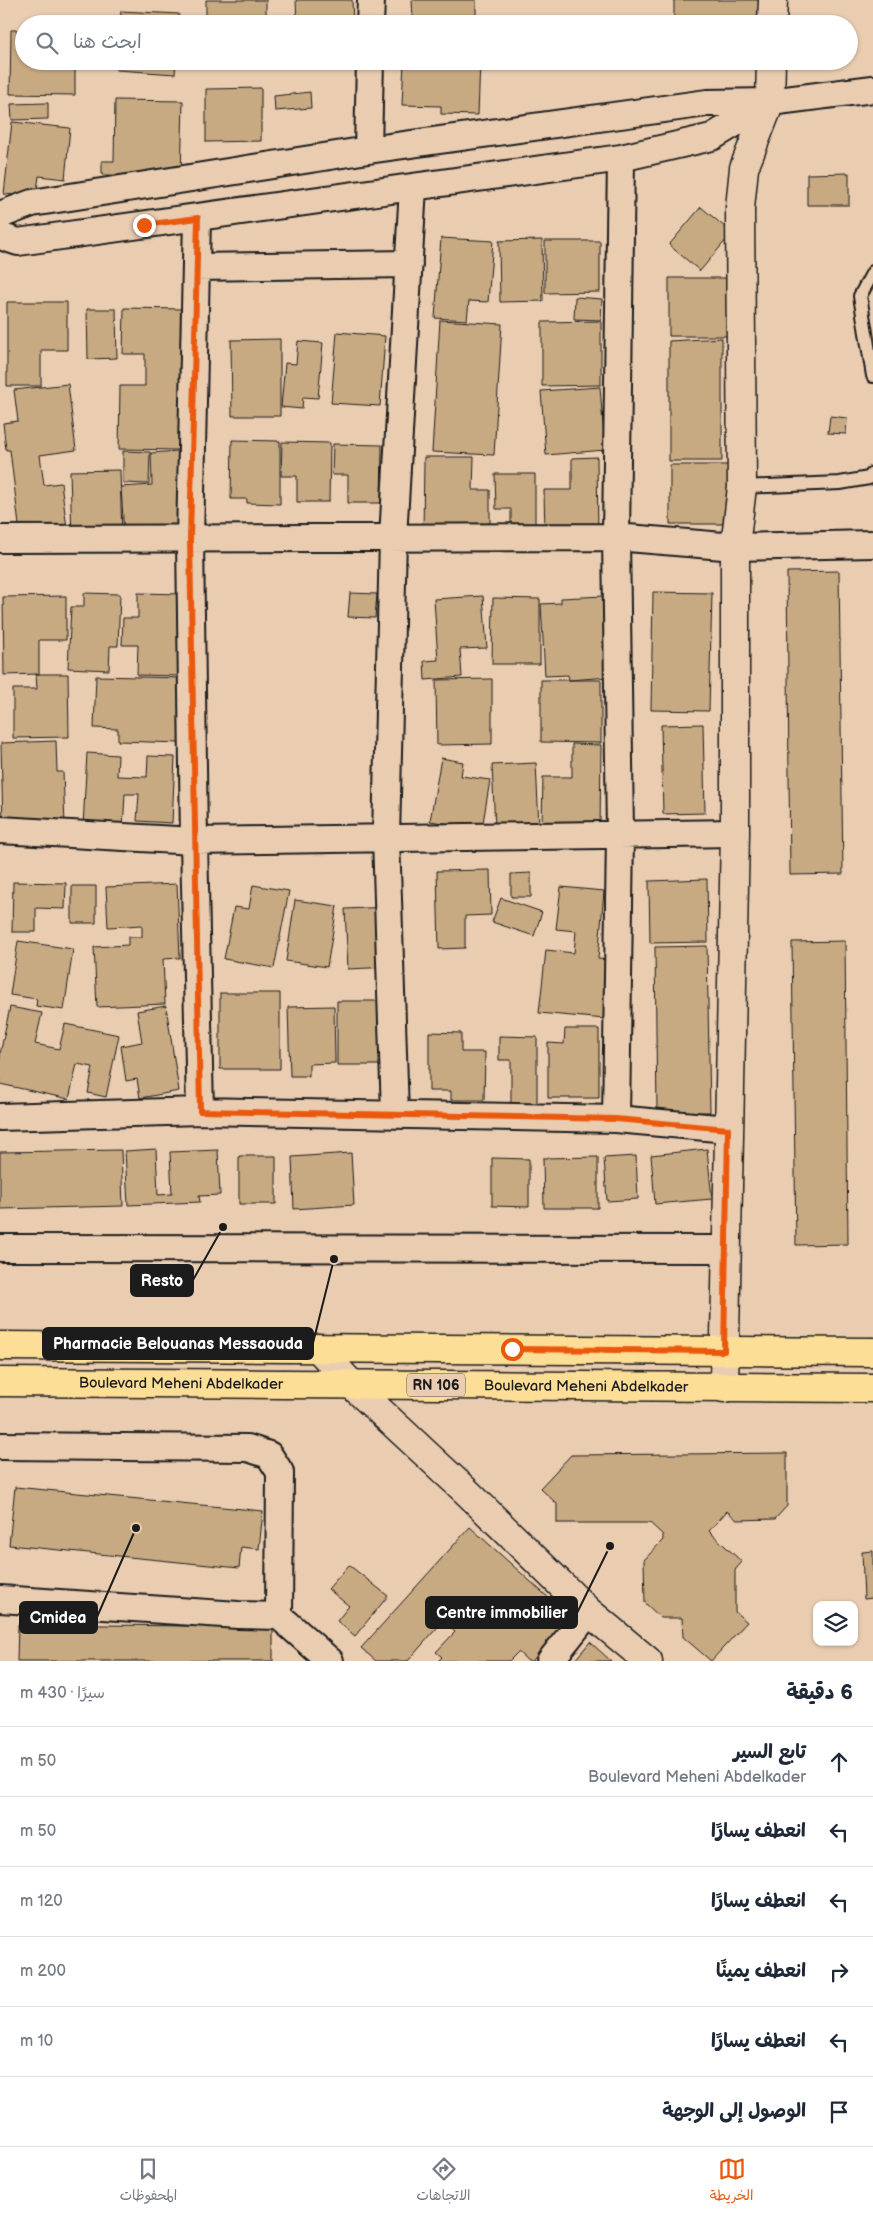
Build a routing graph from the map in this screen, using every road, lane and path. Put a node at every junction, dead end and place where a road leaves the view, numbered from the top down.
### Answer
1 (371, 0) edge
2 (773, 0) edge
3 (370, 15) edge
4 (772, 15) edge
5 (370, 70) edge
6 (771, 70) edge
7 (873, 89) edge
8 (770, 102) junction
9 (368, 150) junction
10 (621, 158) junction
11 (413, 187) junction
12 (0, 215) edge
13 (198, 218) junction
14 (0, 236) edge
15 (409, 264) junction
16 (196, 267) junction
17 (873, 272) edge
18 (873, 376) edge
19 (873, 473) edge
20 (742, 488) junction
21 (616, 537) junction
22 (393, 538) junction
23 (190, 539) junction
24 (0, 540) edge
25 (873, 544) edge
26 (735, 547) junction
27 (0, 830) edge
28 (735, 833) junction
29 (620, 834) junction
30 (386, 838) junction
31 (194, 841) junction
32 (200, 1111) junction
33 (395, 1114) junction
34 (0, 1117) edge
35 (616, 1119) junction
36 (728, 1129) junction
37 (0, 1248) edge
38 (726, 1249) junction
39 (0, 1346) edge
40 (318, 1348) junction
41 (724, 1351) junction
42 (873, 1352) edge
43 (0, 1382) edge
44 (351, 1384) junction
45 (724, 1388) junction
46 (873, 1388) edge
47 (0, 1446) edge
48 (0, 1599) edge
49 (589, 1612) junction
50 (279, 1616) junction
51 (330, 1661) edge
52 (550, 1661) edge
53 (648, 1661) edge

1 - 3 street
2 - 4 street
5 - 9 street
6 - 8 street
7 - 8 street
8 - 9 street
8 - 10 street
8 - 20 street
9 - 12 street
10 - 11 street
10 - 21 street
11 - 13 street
11 - 15 street
13 - 14 street
13 - 16 street
15 - 16 street
15 - 22 street
16 - 23 street
17 - 18 lane
19 - 20 lane
20 - 26 street
21 - 22 street
21 - 26 street
21 - 29 street
22 - 23 street
22 - 30 street
23 - 24 street
23 - 31 street
25 - 26 street
26 - 28 street
27 - 31 street
28 - 29 street
28 - 36 street
29 - 30 street
29 - 35 street
30 - 31 street
30 - 33 street
31 - 32 street
32 - 33 street
32 - 34 street
33 - 35 street
35 - 36 street
36 - 38 street
37 - 38 street
38 - 41 street
39 - 40 main road
40 - 41 main road
40 - 44 street
41 - 42 main road
41 - 45 street
43 - 44 main road, Boulevard Meheni Abdelkader / RN 106
44 - 45 main road, Boulevard Meheni Abdelkader / RN 106
44 - 49 street
45 - 46 main road, Boulevard Meheni Abdelkader / RN 106
47 - 50 street
48 - 50 street
49 - 52 street
49 - 53 street
50 - 51 street

